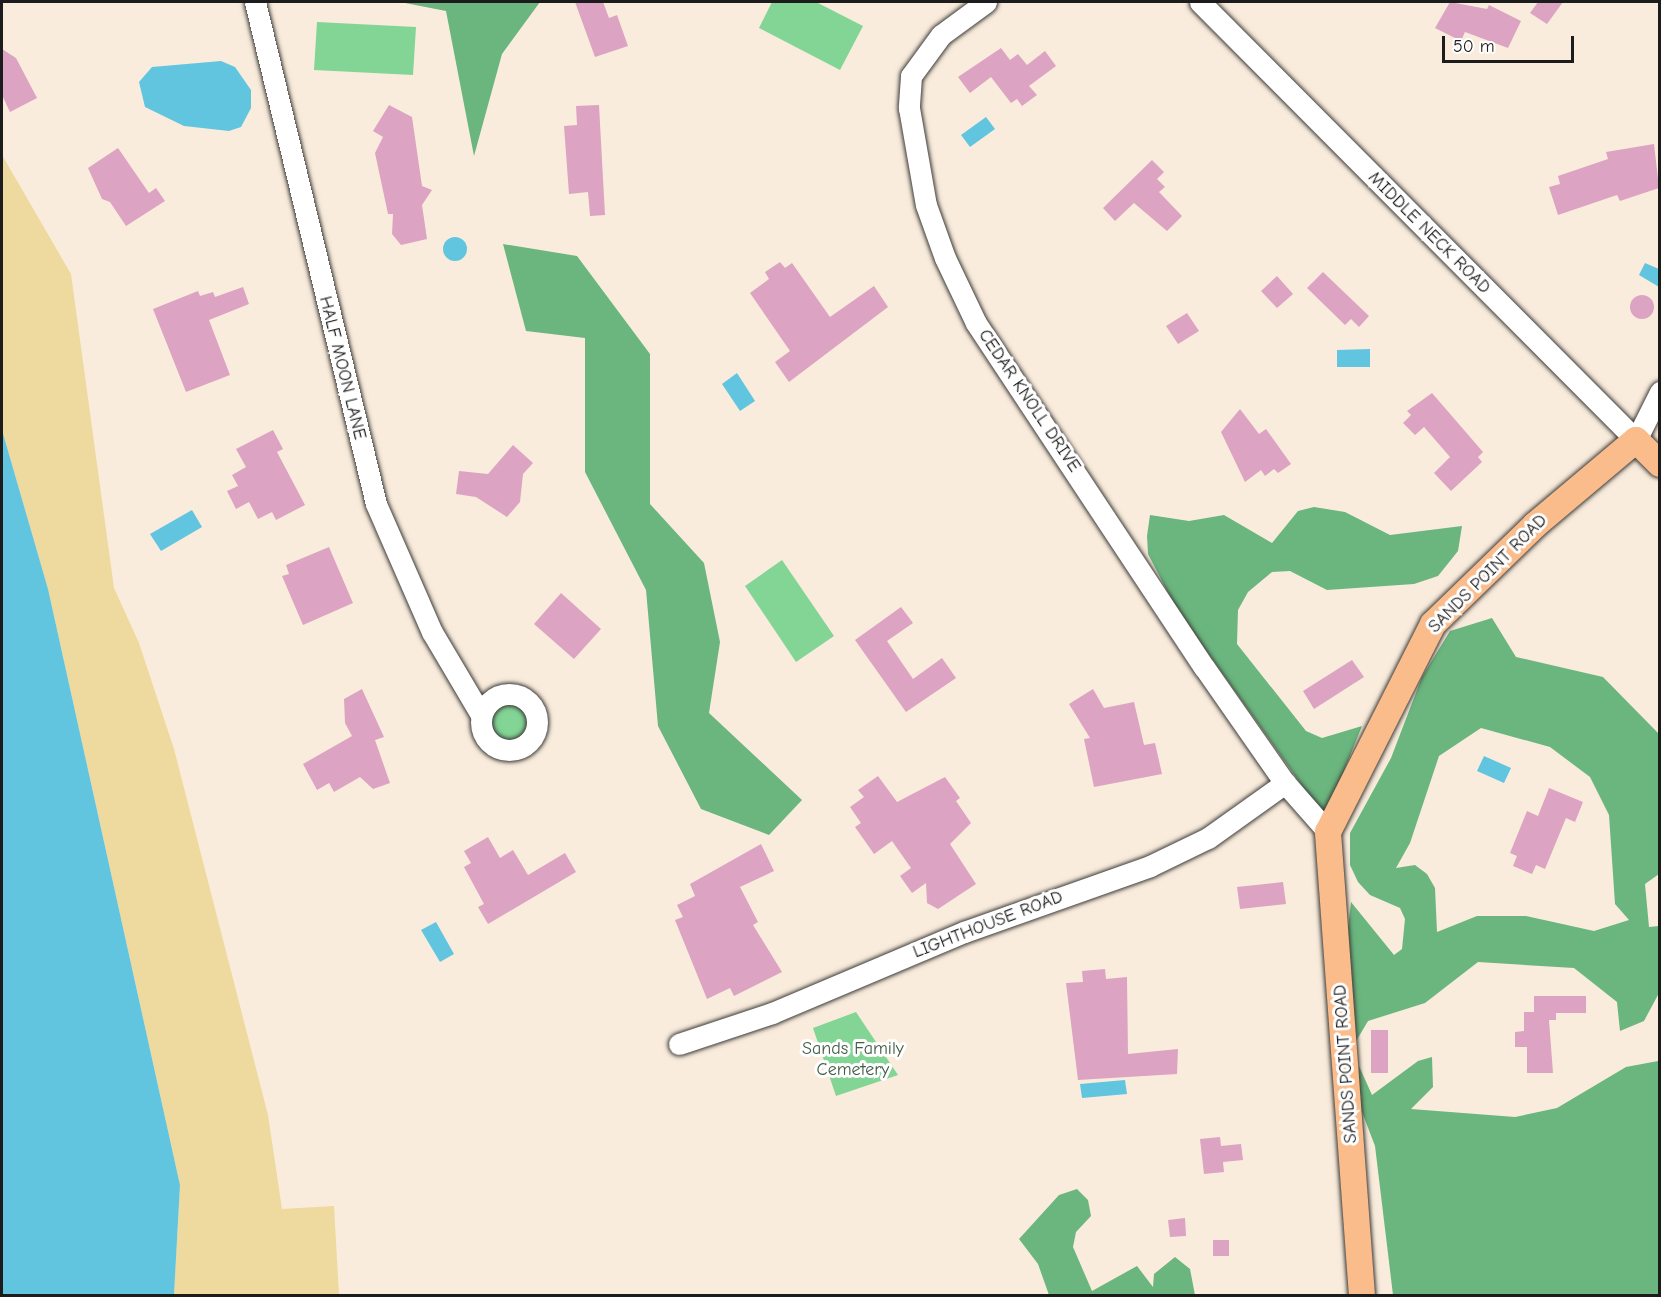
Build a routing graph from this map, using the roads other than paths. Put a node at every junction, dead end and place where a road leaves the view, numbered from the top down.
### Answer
1 (255, 2) edge
2 (986, 2) edge
3 (1200, 2) edge
4 (1659, 392) edge
5 (1636, 440) junction
6 (1659, 464) edge
7 (481, 715) dead end
8 (1285, 783) junction
9 (1328, 832) junction
10 (679, 1044) dead end
11 (1362, 1296) edge

1 - 7 street, HALF MOON LANE
2 - 8 street, CEDAR KNOLL DRIVE
3 - 5 street, MIDDLE NECK ROAD
4 - 5 street
5 - 6 main road, MIDDLE NECK ROAD
5 - 9 main road, SANDS POINT ROAD
8 - 9 street
8 - 10 street, LIGHTHOUSE ROAD
9 - 11 main road, SANDS POINT ROAD

